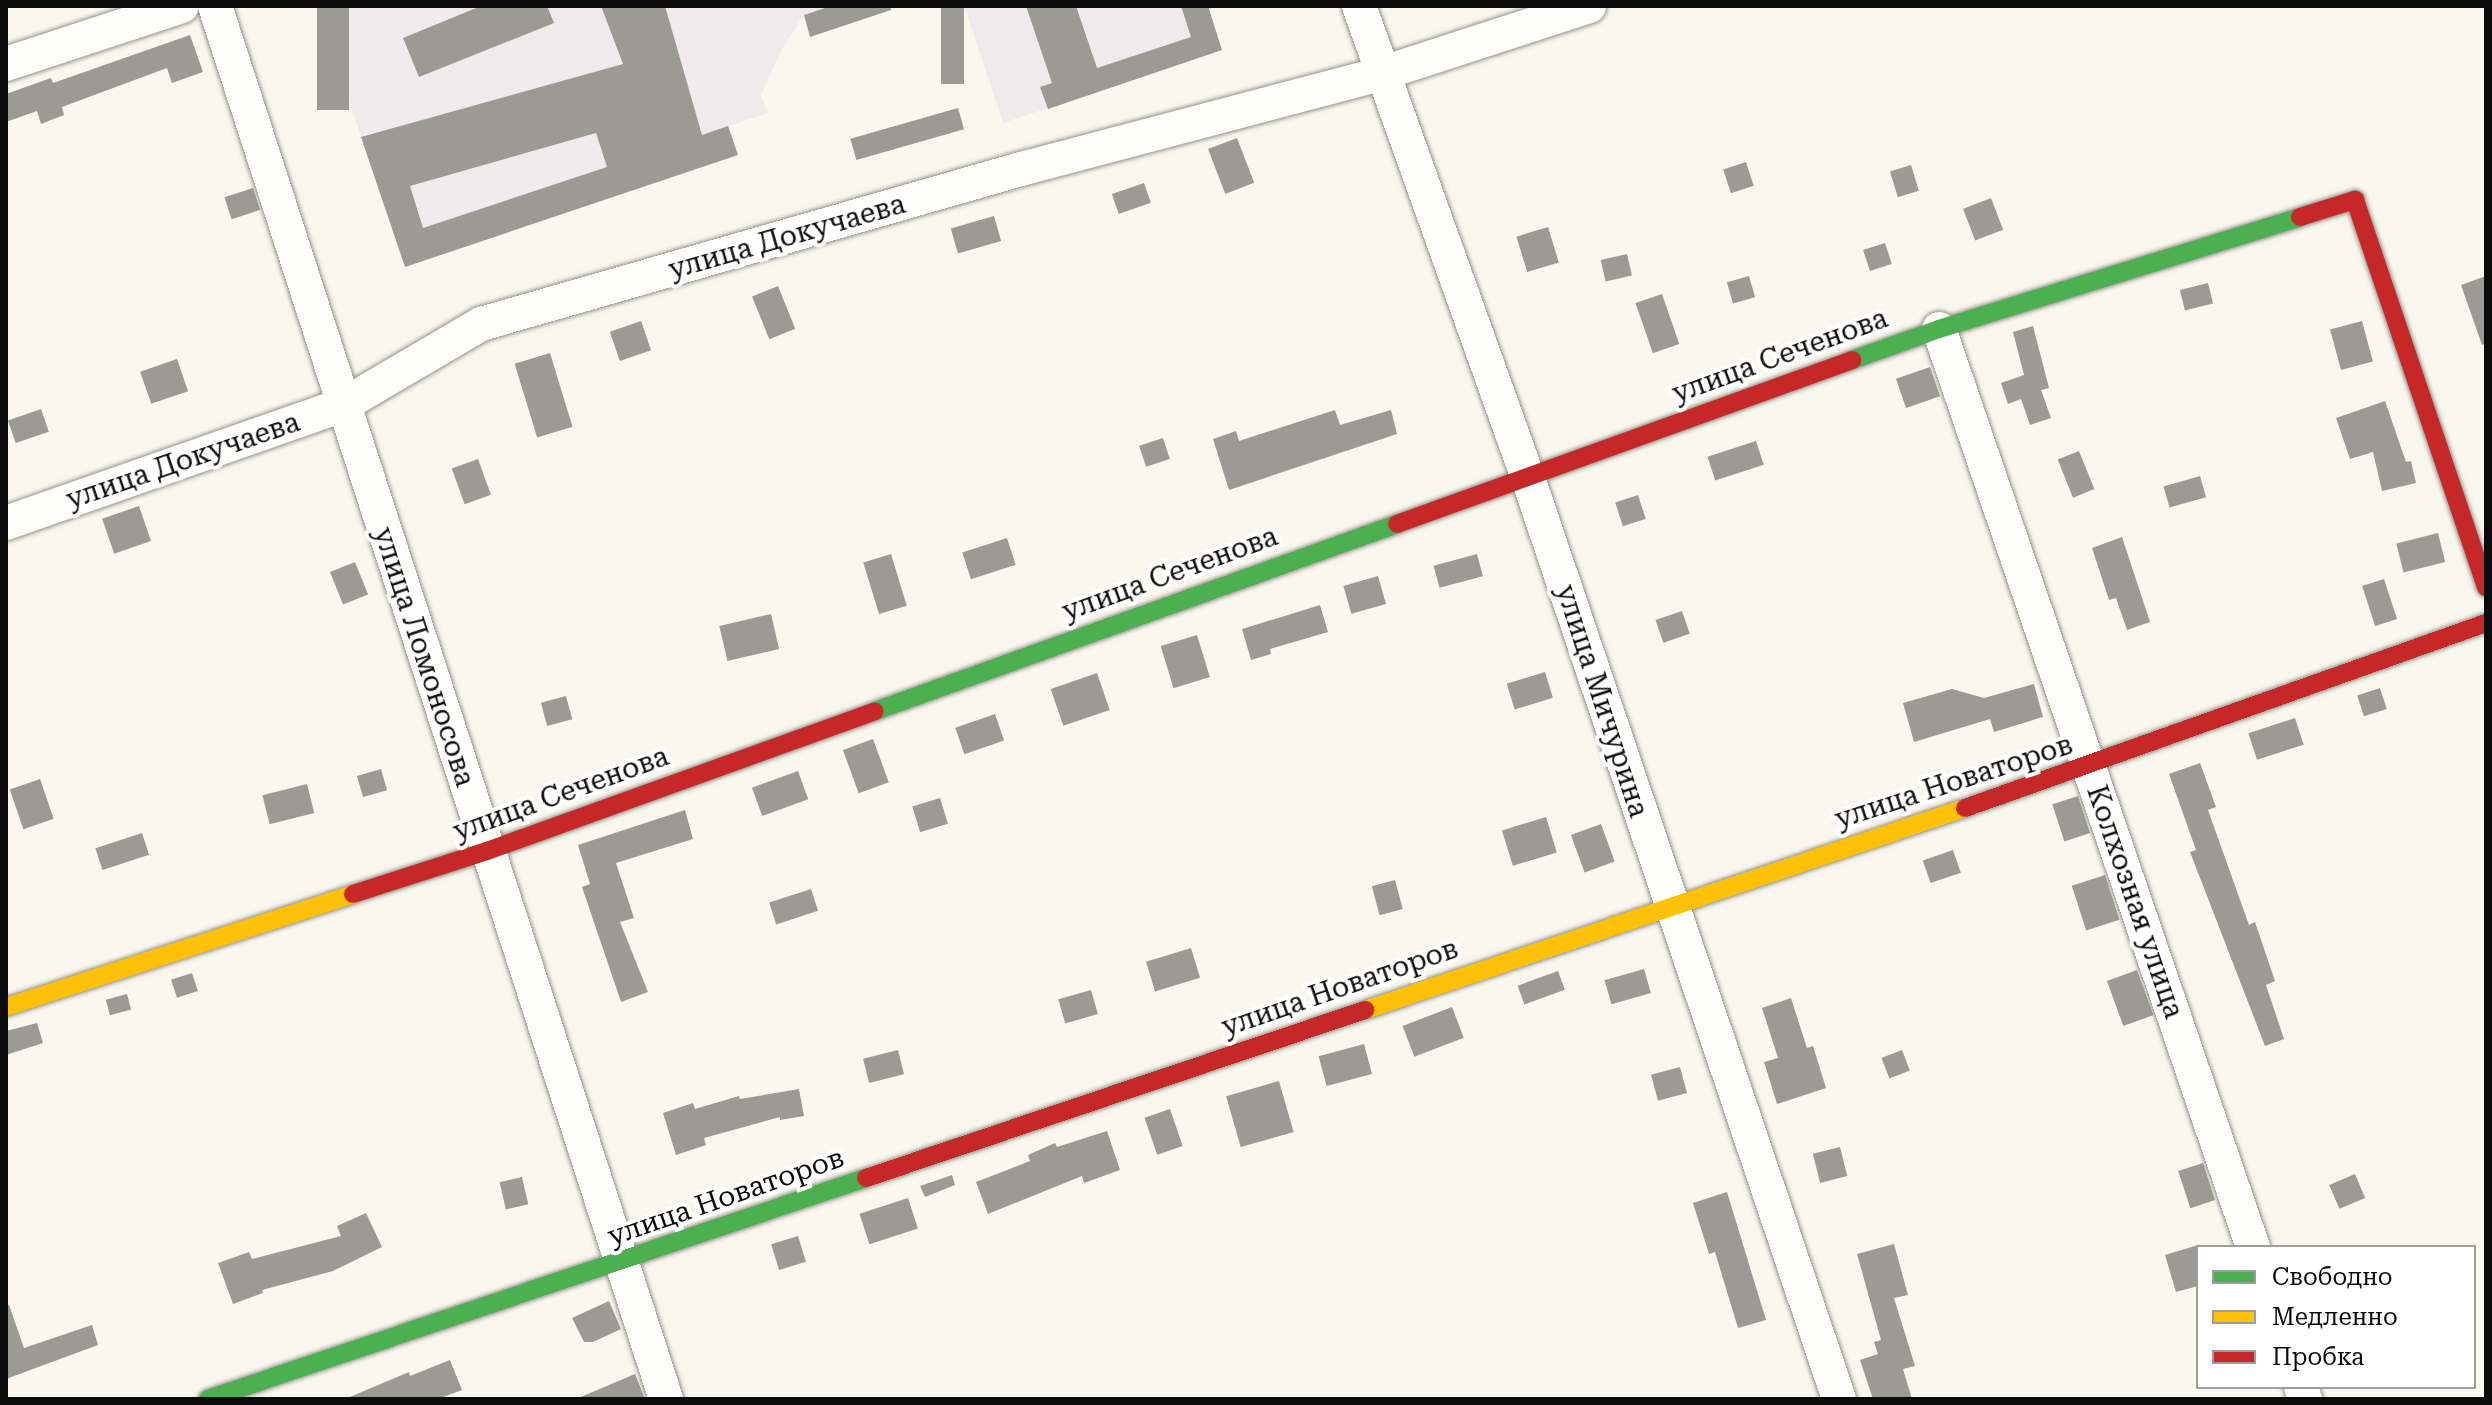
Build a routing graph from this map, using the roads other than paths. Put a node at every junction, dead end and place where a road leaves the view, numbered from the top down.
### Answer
1 (182, 6) edge
2 (215, 6) edge
3 (1359, 6) edge
4 (1589, 6) edge
5 (6, 64) edge
6 (1380, 74) junction
7 (1939, 329) junction
8 (343, 405) junction
9 (1527, 475) junction
10 (6, 523) edge
11 (2486, 587) edge
12 (2486, 623) edge
13 (2089, 766) junction
14 (487, 851) junction
15 (1670, 906) junction
16 (6, 1007) edge
17 (2252, 1245) edge
18 (620, 1262) junction
19 (208, 1399) edge
20 (666, 1399) edge
21 (1839, 1399) edge

1 - 5 street
2 - 8 street, улица Ломоносова
3 - 6 street, улица Мичурина
4 - 6 street, улица Докучаева
6 - 8 street, улица Докучаева
6 - 9 street, улица Мичурина
7 - 9 street, улица Сеченова
7 - 11 street, улица Сеченова
7 - 13 street, Колхозная улица
8 - 10 street, улица Докучаева
8 - 14 street, улица Ломоносова
9 - 14 street, улица Сеченова
9 - 15 street, улица Мичурина
12 - 13 street, улица Новаторов
13 - 15 street, улица Новаторов
13 - 17 street, Колхозная улица
14 - 16 street, улица Сеченова
14 - 18 street, улица Ломоносова
15 - 18 street, улица Новаторов
15 - 21 street, улица Мичурина
18 - 19 street, улица Новаторов
18 - 20 street, улица Ломоносова

